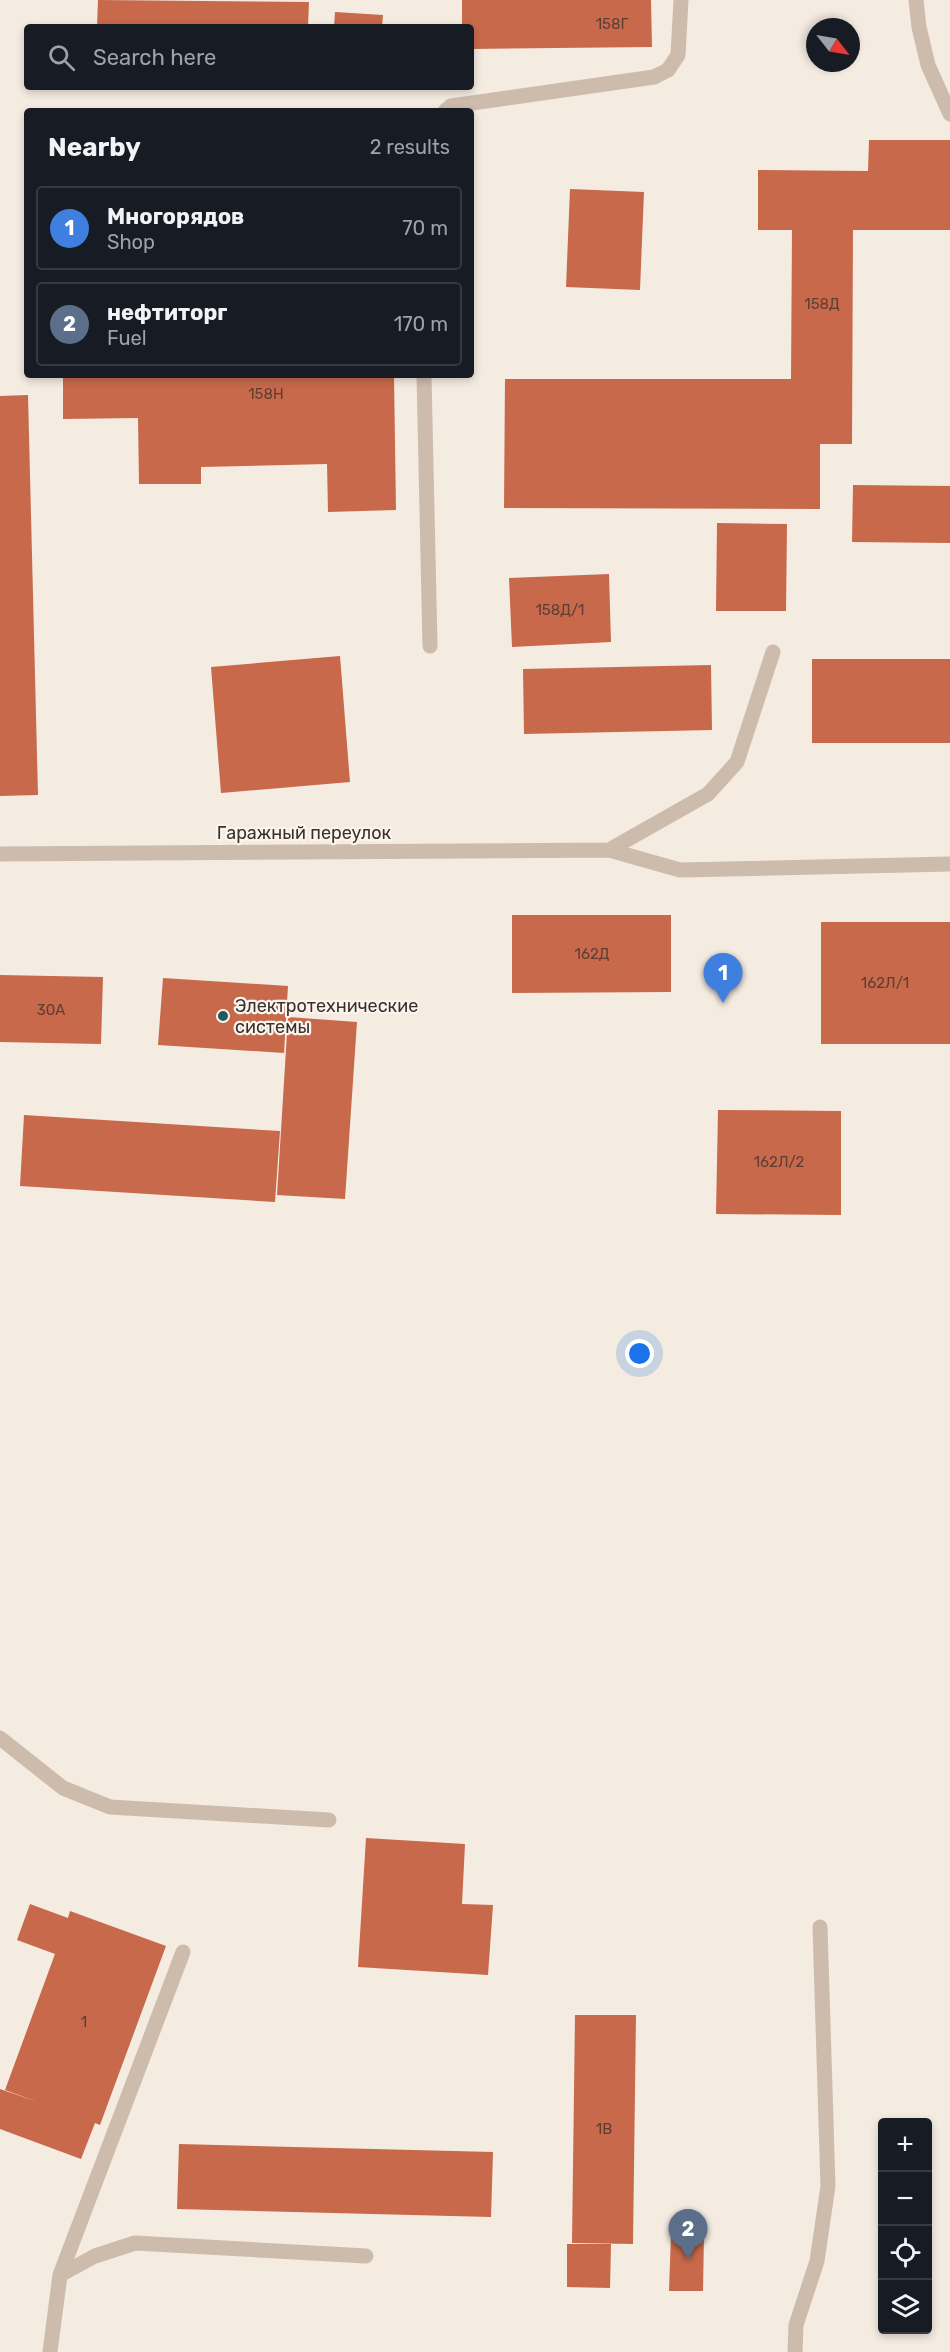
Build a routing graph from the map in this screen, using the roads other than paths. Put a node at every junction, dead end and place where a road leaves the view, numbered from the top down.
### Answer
1 (681, 0) edge
2 (916, 0) edge
3 (449, 108) edge
4 (950, 114) edge
5 (424, 378) edge
6 (430, 646) dead end
7 (773, 652) dead end
8 (609, 850) junction
9 (0, 854) edge
10 (950, 864) edge
11 (0, 1738) edge
12 (329, 1820) dead end
13 (820, 1927) dead end
14 (183, 1952) dead end
15 (366, 2256) dead end
16 (60, 2275) junction
17 (50, 2352) edge
18 (795, 2352) edge

1 - 3 street
2 - 4 street
5 - 6 street
7 - 8 street
8 - 9 street, Гаражный переулок
8 - 10 street
11 - 12 street
13 - 18 street
14 - 16 street
15 - 16 street
16 - 17 street

